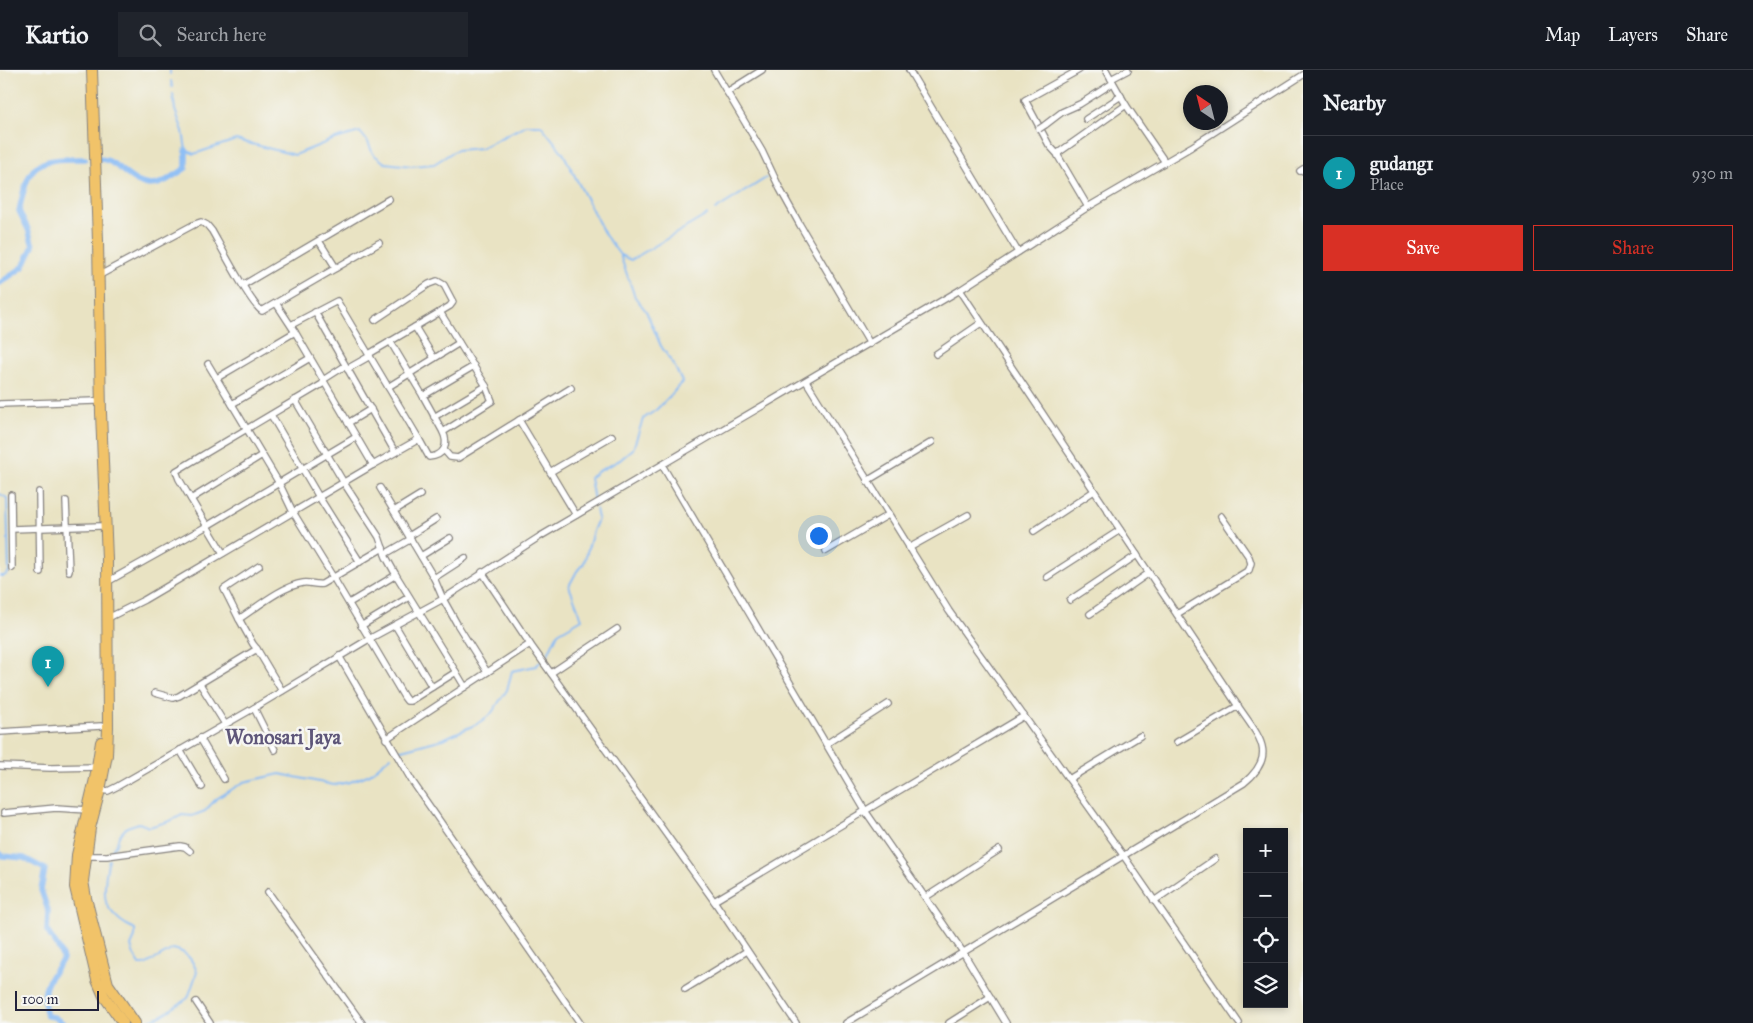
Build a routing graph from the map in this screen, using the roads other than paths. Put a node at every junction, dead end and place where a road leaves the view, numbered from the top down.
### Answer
1 (87, 70) edge
2 (92, 70) edge
3 (714, 70) edge
4 (762, 70) edge
5 (908, 70) edge
6 (1079, 70) edge
7 (1106, 70) edge
8 (1128, 70) edge
9 (1303, 75) edge
10 (1112, 81) junction
11 (727, 92) junction
12 (1121, 96) junction
13 (1126, 105) junction
14 (1086, 119) dead end
15 (1042, 127) dead end
16 (1058, 155) junction
17 (1165, 162) junction
18 (389, 199) dead end
19 (94, 207) junction
20 (1088, 207) junction
21 (319, 241) junction
22 (379, 243) dead end
23 (1018, 252) junction
24 (336, 268) junction
25 (98, 276) junction
26 (243, 285) junction
27 (960, 290) junction
28 (276, 303) junction
29 (315, 312) junction
30 (440, 312) junction
31 (375, 320) dead end
32 (981, 323) junction
33 (291, 326) junction
34 (415, 327) junction
35 (295, 332) junction
36 (390, 341) junction
37 (459, 343) junction
38 (870, 344) junction
39 (936, 354) dead end
40 (370, 355) junction
41 (310, 358) junction
42 (434, 358) junction
43 (208, 364) dead end
44 (474, 366) junction
45 (346, 368) junction
46 (410, 374) junction
47 (217, 378) junction
48 (806, 380) junction
49 (324, 381) junction
50 (486, 386) junction
51 (388, 387) junction
52 (571, 388) dead end
53 (423, 396) junction
54 (295, 400) junction
55 (96, 401) junction
56 (0, 404) edge
57 (232, 404) junction
58 (371, 409) junction
59 (271, 415) junction
60 (434, 417) junction
61 (520, 420) junction
62 (348, 423) junction
63 (246, 429) junction
64 (443, 432) junction
65 (612, 436) dead end
66 (356, 437) junction
67 (418, 439) junction
68 (932, 442) dead end
69 (444, 450) junction
70 (395, 452) junction
71 (327, 454) junction
72 (262, 455) junction
73 (373, 465) junction
74 (662, 466) junction
75 (302, 468) junction
76 (550, 472) junction
77 (867, 481) junction
78 (278, 483) junction
79 (344, 483) junction
80 (380, 488) dead end
81 (1094, 491) junction
82 (39, 492) dead end
83 (11, 495) dead end
84 (420, 495) dead end
85 (319, 497) junction
86 (191, 499) junction
87 (66, 501) dead end
88 (394, 511) junction
89 (293, 512) junction
90 (576, 515) junction
91 (888, 515) junction
92 (968, 515) dead end
93 (1220, 516) dead end
94 (436, 519) dead end
95 (100, 526) junction
96 (207, 526) junction
97 (67, 528) junction
98 (12, 529) junction
99 (40, 529) junction
100 (1120, 530) junction
101 (1034, 531) dead end
102 (410, 538) junction
103 (450, 538) dead end
104 (909, 548) junction
105 (384, 551) junction
106 (826, 551) dead end
107 (223, 553) junction
108 (1137, 555) junction
109 (421, 556) junction
110 (464, 558) dead end
111 (360, 562) junction
112 (259, 566) dead end
113 (12, 568) dead end
114 (69, 571) dead end
115 (40, 572) dead end
116 (482, 572) junction
117 (1150, 573) junction
118 (396, 574) junction
119 (333, 577) junction
120 (1047, 577) dead end
121 (434, 578) junction
122 (107, 582) junction
123 (410, 597) junction
124 (443, 599) junction
125 (1070, 600) dead end
126 (348, 603) junction
127 (418, 612) junction
128 (1090, 614) dead end
129 (1177, 614) junction
130 (108, 618) junction
131 (239, 619) junction
132 (394, 625) junction
133 (361, 626) junction
134 (617, 629) dead end
135 (369, 639) junction
136 (530, 644) junction
137 (257, 649) junction
138 (339, 656) junction
139 (456, 672) junction
140 (487, 672) junction
141 (551, 673) junction
142 (200, 684) junction
143 (432, 687) junction
144 (465, 687) junction
145 (282, 691) junction
146 (155, 693) dead end
147 (888, 704) dead end
148 (1238, 706) junction
149 (254, 708) junction
150 (1024, 716) junction
151 (225, 724) junction
152 (101, 726) junction
153 (0, 732) edge
154 (1140, 736) dead end
155 (200, 738) junction
156 (386, 739) junction
157 (1177, 742) dead end
158 (826, 744) junction
159 (180, 750) junction
160 (275, 750) dead end
161 (0, 766) edge
162 (97, 767) junction
163 (224, 779) dead end
164 (1069, 779) junction
165 (202, 788) dead end
166 (100, 790) junction
167 (88, 810) junction
168 (866, 812) junction
169 (4, 813) dead end
170 (999, 850) dead end
171 (190, 852) dead end
172 (1123, 855) junction
173 (85, 856) junction
174 (1215, 859) dead end
175 (268, 892) dead end
176 (926, 897) junction
177 (714, 901) junction
178 (1154, 901) junction
179 (747, 950) junction
180 (963, 952) junction
181 (686, 988) dead end
182 (990, 997) junction
183 (196, 1002) dead end
184 (123, 1023) edge
185 (135, 1023) edge
186 (210, 1023) edge
187 (362, 1023) edge
188 (580, 1023) edge
189 (796, 1023) edge
190 (846, 1023) edge
191 (949, 1023) edge
192 (1006, 1023) edge
193 (1239, 1023) edge

1 - 19 highway
2 - 19 highway
3 - 11 street
4 - 11 street
5 - 23 street
6 - 16 street
7 - 10 street
8 - 10 street
9 - 17 street
10 - 12 street
10 - 15 street
11 - 38 street
12 - 13 street
12 - 14 street
13 - 16 street
13 - 17 street
16 - 20 street
17 - 20 street
18 - 21 street
19 - 25 highway
19 - 55 highway
20 - 23 street
21 - 24 street
21 - 26 street
22 - 24 street
23 - 27 street
24 - 28 street
25 - 26 street
25 - 122 highway
26 - 28 street
27 - 32 street
27 - 38 street
28 - 33 street
29 - 33 street
29 - 40 street
29 - 45 street
30 - 31 street
30 - 34 street
30 - 37 street
32 - 39 street
32 - 81 street
33 - 35 street
34 - 36 street
34 - 42 street
35 - 41 street
35 - 47 street
36 - 40 street
36 - 46 street
37 - 42 street
37 - 44 street
38 - 48 street
40 - 45 street
40 - 51 street
41 - 49 street
41 - 57 street
42 - 46 street
43 - 47 street
44 - 50 street
44 - 53 street
45 - 49 street
45 - 58 street
46 - 51 street
46 - 53 street
47 - 57 street
48 - 74 street
48 - 77 street
49 - 54 street
49 - 62 street
50 - 60 street
50 - 64 street
51 - 67 street
52 - 61 street
53 - 60 street
54 - 59 street
54 - 71 street
55 - 56 street
55 - 95 highway
57 - 63 street
58 - 62 street
58 - 70 street
59 - 63 street
59 - 75 street
60 - 64 street
61 - 69 street
61 - 76 street
62 - 66 street
63 - 72 street
63 - 86 street
64 - 69 street
65 - 76 street
66 - 71 street
66 - 73 street
67 - 69 street
67 - 70 street
68 - 77 street
70 - 73 street
71 - 75 street
71 - 79 street
72 - 78 street
72 - 86 street
73 - 79 street
74 - 90 street
74 - 158 street
75 - 78 street
75 - 85 street
76 - 90 street
77 - 91 street
78 - 89 street
78 - 96 street
79 - 85 street
79 - 105 street
80 - 88 street
81 - 100 street
81 - 101 street
82 - 99 street
83 - 98 street
84 - 88 street
85 - 89 street
85 - 111 street
86 - 96 street
87 - 97 street
88 - 102 street
89 - 107 street
89 - 119 street
90 - 116 street
91 - 104 street
91 - 106 street
92 - 104 street
93 - 129 street
94 - 102 street
95 - 97 street
95 - 152 highway
96 - 107 street
96 - 122 street
97 - 99 street
97 - 114 street
98 - 99 street
98 - 113 street
99 - 115 street
100 - 108 street
100 - 120 street
102 - 105 street
102 - 109 street
103 - 109 street
104 - 150 street
105 - 111 street
105 - 118 street
107 - 130 street
108 - 117 street
108 - 125 street
109 - 121 street
110 - 121 street
111 - 119 street
112 - 131 street
116 - 124 street
116 - 136 street
117 - 128 street
117 - 129 street
118 - 123 street
118 - 126 street
119 - 126 street
119 - 131 street
121 - 124 street
122 - 130 highway
123 - 127 street
123 - 133 street
124 - 127 street
124 - 140 street
126 - 133 street
127 - 132 street
127 - 139 street
129 - 148 street
130 - 166 highway
131 - 137 street
132 - 135 street
132 - 143 street
133 - 135 street
134 - 141 street
135 - 138 street
135 - 143 street
136 - 140 street
136 - 141 street
137 - 142 street
137 - 145 street
138 - 145 street
138 - 156 street
139 - 143 street
139 - 144 street
140 - 144 street
141 - 177 street
142 - 146 street
142 - 151 street
144 - 156 street
145 - 149 street
147 - 158 street
148 - 157 street
148 - 172 street
149 - 151 street
149 - 160 street
150 - 164 street
150 - 168 street
151 - 155 street
152 - 153 street
152 - 162 highway
154 - 164 street
155 - 159 street
155 - 163 street
156 - 188 street
158 - 168 street
159 - 165 street
159 - 166 street
161 - 162 street
162 - 167 highway
164 - 172 street
166 - 173 highway
167 - 169 street
167 - 184 highway
168 - 176 street
168 - 177 street
170 - 176 street
171 - 173 street
172 - 178 street
172 - 180 street
173 - 185 highway
174 - 178 street
175 - 187 street
176 - 180 street
177 - 179 street
178 - 193 street
179 - 181 street
179 - 189 street
180 - 182 street
180 - 190 street
182 - 191 street
182 - 192 street
183 - 186 street

